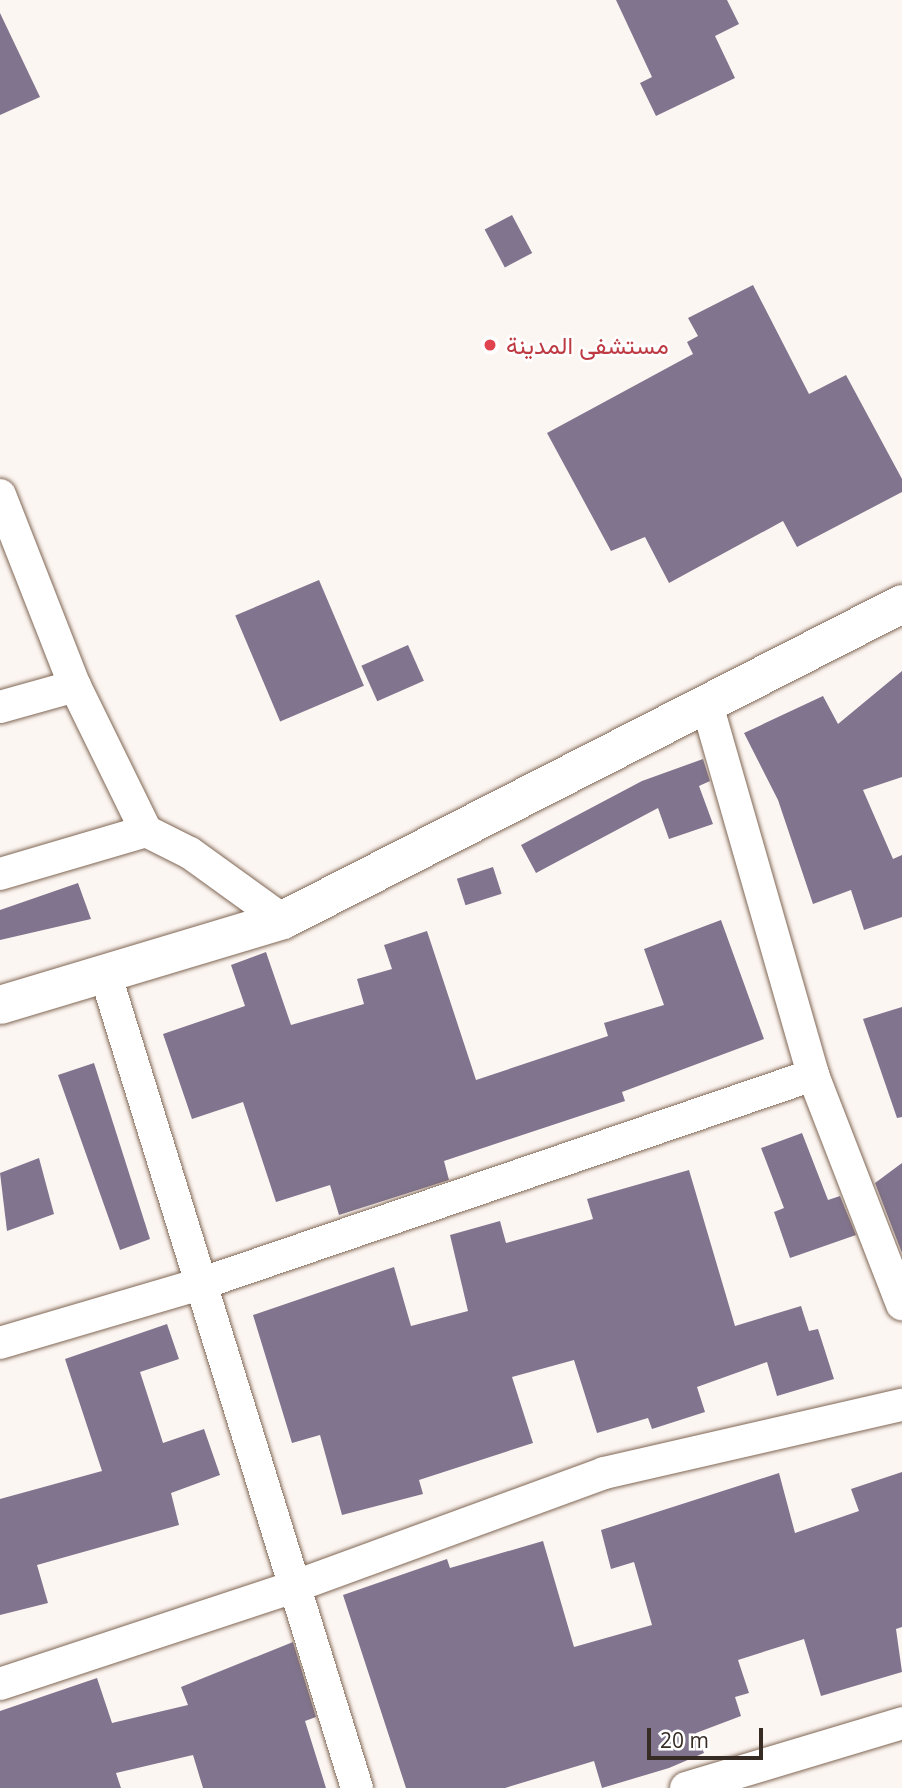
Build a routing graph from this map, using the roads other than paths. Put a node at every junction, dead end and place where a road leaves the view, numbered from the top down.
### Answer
1 (1, 501) edge
2 (902, 604) edge
3 (75, 686) junction
4 (0, 707) edge
5 (708, 708) junction
6 (146, 831) junction
7 (0, 874) edge
8 (283, 920) junction
9 (105, 973) junction
10 (0, 1005) edge
11 (813, 1075) junction
12 (200, 1284) junction
13 (902, 1304) edge
14 (0, 1343) edge
15 (902, 1405) edge
16 (293, 1587) junction
17 (0, 1684) edge
18 (902, 1723) edge
19 (357, 1788) edge
20 (686, 1788) edge

1 - 3 street
2 - 5 street
3 - 4 street
3 - 6 street
5 - 8 street
5 - 11 street
6 - 7 street
6 - 8 street
8 - 9 street
9 - 10 street
9 - 12 street
11 - 12 street
11 - 13 street
12 - 14 street
12 - 16 street
15 - 16 street
16 - 17 street
16 - 19 street
18 - 20 street

